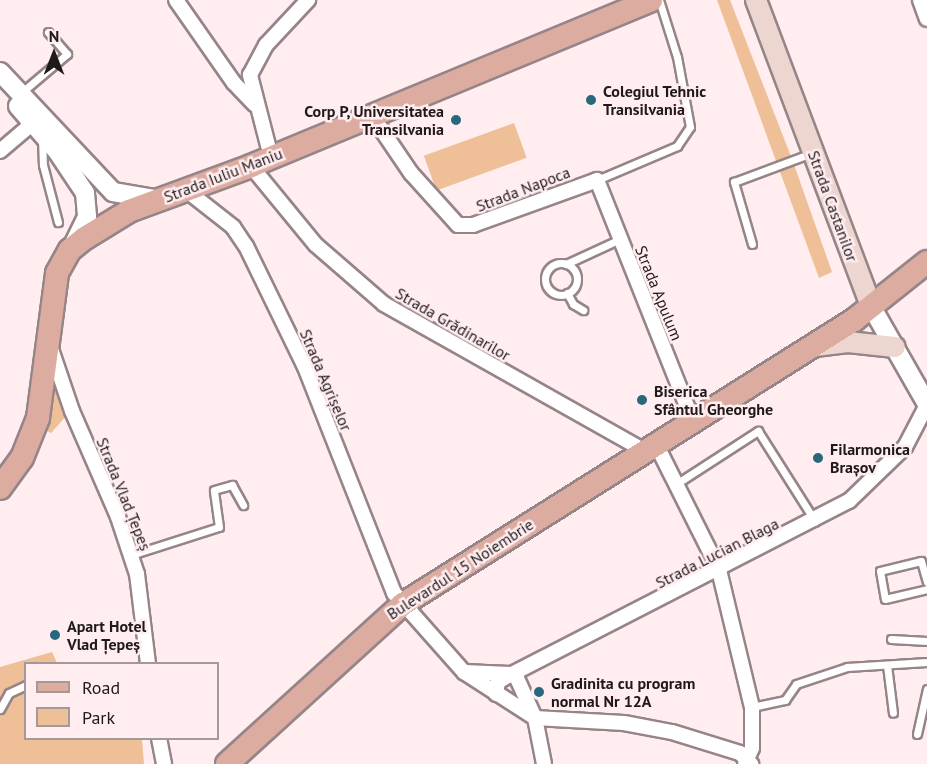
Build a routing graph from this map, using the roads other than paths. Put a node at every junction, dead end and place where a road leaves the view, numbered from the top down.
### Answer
1 (308, 0) edge
2 (651, 0) edge
3 (658, 0) edge
4 (756, 0) edge
5 (920, 0) edge
6 (178, 1) edge
7 (927, 20) edge
8 (48, 32) dead end
9 (0, 72) edge
10 (250, 75) junction
11 (234, 83) junction
12 (0, 88) edge
13 (22, 92) junction
14 (257, 106) junction
15 (371, 114) junction
16 (37, 128) junction
17 (0, 151) edge
18 (814, 152) junction
19 (261, 161) junction
20 (597, 180) junction
21 (186, 190) junction
22 (163, 199) junction
23 (58, 222) dead end
24 (620, 239) junction
25 (752, 244) dead end
26 (70, 250) junction
27 (927, 262) edge
28 (566, 264) junction
29 (567, 294) junction
30 (871, 306) junction
31 (583, 310) dead end
32 (48, 341) junction
33 (809, 346) junction
34 (895, 347) junction
35 (927, 405) edge
36 (692, 419) junction
37 (927, 431) edge
38 (649, 446) junction
39 (905, 447) junction
40 (676, 484) junction
41 (0, 488) edge
42 (243, 505) dead end
43 (815, 521) junction
44 (131, 555) junction
45 (719, 570) junction
46 (927, 582) edge
47 (927, 589) edge
48 (403, 603) junction
49 (891, 639) dead end
50 (927, 641) edge
51 (148, 662) edge
52 (927, 662) edge
53 (887, 665) junction
54 (464, 672) junction
55 (515, 674) junction
56 (24, 686) edge
57 (927, 689) edge
58 (496, 694) junction
59 (752, 707) junction
60 (0, 709) edge
61 (893, 713) dead end
62 (535, 718) junction
63 (917, 734) dead end
64 (159, 740) edge
65 (748, 763) edge
66 (164, 764) edge
67 (227, 764) edge
68 (544, 764) edge

1 - 10 street
2 - 15 main road, Strada Iuliu Maniu
3 - 20 lane
4 - 18 main road, Strada Castanilor
5 - 7 street
6 - 11 street
8 - 13 lane
9 - 13 street
10 - 11 street
10 - 14 street
11 - 14 street
12 - 16 street
13 - 22 street
14 - 19 street
15 - 19 main road, Strada Iuliu Maniu
15 - 20 street, Strada Napoca
16 - 17 street
16 - 23 lane
16 - 26 street
18 - 25 lane
18 - 30 main road, Strada Castanilor
19 - 21 main road, Strada Iuliu Maniu
19 - 38 street, Strada Grădinarilor
20 - 24 street, Strada Apulum
21 - 22 main road, Strada Iuliu Maniu
21 - 48 street, Strada Agrișelor
22 - 26 main road, Strada Iuliu Maniu
24 - 28 lane
24 - 36 street, Strada Apulum
26 - 32 main road, Strada Iuliu Maniu
27 - 30 main road, Bulevardul 15 Noiembrie
28 - 29 lane
28 - 29 lane
29 - 31 lane
30 - 33 main road, Bulevardul 15 Noiembrie
30 - 34 street, Strada Castanilor
32 - 41 main road, Strada Iuliu Maniu
32 - 44 street, Strada Vlad Țepeș
33 - 34 main road
33 - 36 main road, Bulevardul 15 Noiembrie
34 - 35 street, Strada Castanilor
35 - 39 street, Strada Lucian Blaga
36 - 38 main road, Bulevardul 15 Noiembrie
37 - 39 street
38 - 40 street
38 - 48 main road, Bulevardul 15 Noiembrie
39 - 43 street, Strada Lucian Blaga
40 - 43 lane
40 - 45 street
42 - 44 lane
43 - 45 street, Strada Lucian Blaga
44 - 51 street, Strada Vlad Țepeș
45 - 55 street, Strada Lucian Blaga
45 - 59 street
46 - 47 lane
48 - 54 street, Strada Agrișelor
48 - 67 main road, Bulevardul 15 Noiembrie
49 - 50 lane
52 - 53 lane
53 - 59 lane
53 - 61 lane
54 - 55 street
54 - 58 street, Strada Agrișelor
55 - 58 street, Strada Lucian Blaga
55 - 62 street
56 - 60 lane
57 - 63 lane
58 - 62 street, Strada Agrișelor
59 - 65 street
62 - 65 street
62 - 68 street
64 - 66 street

